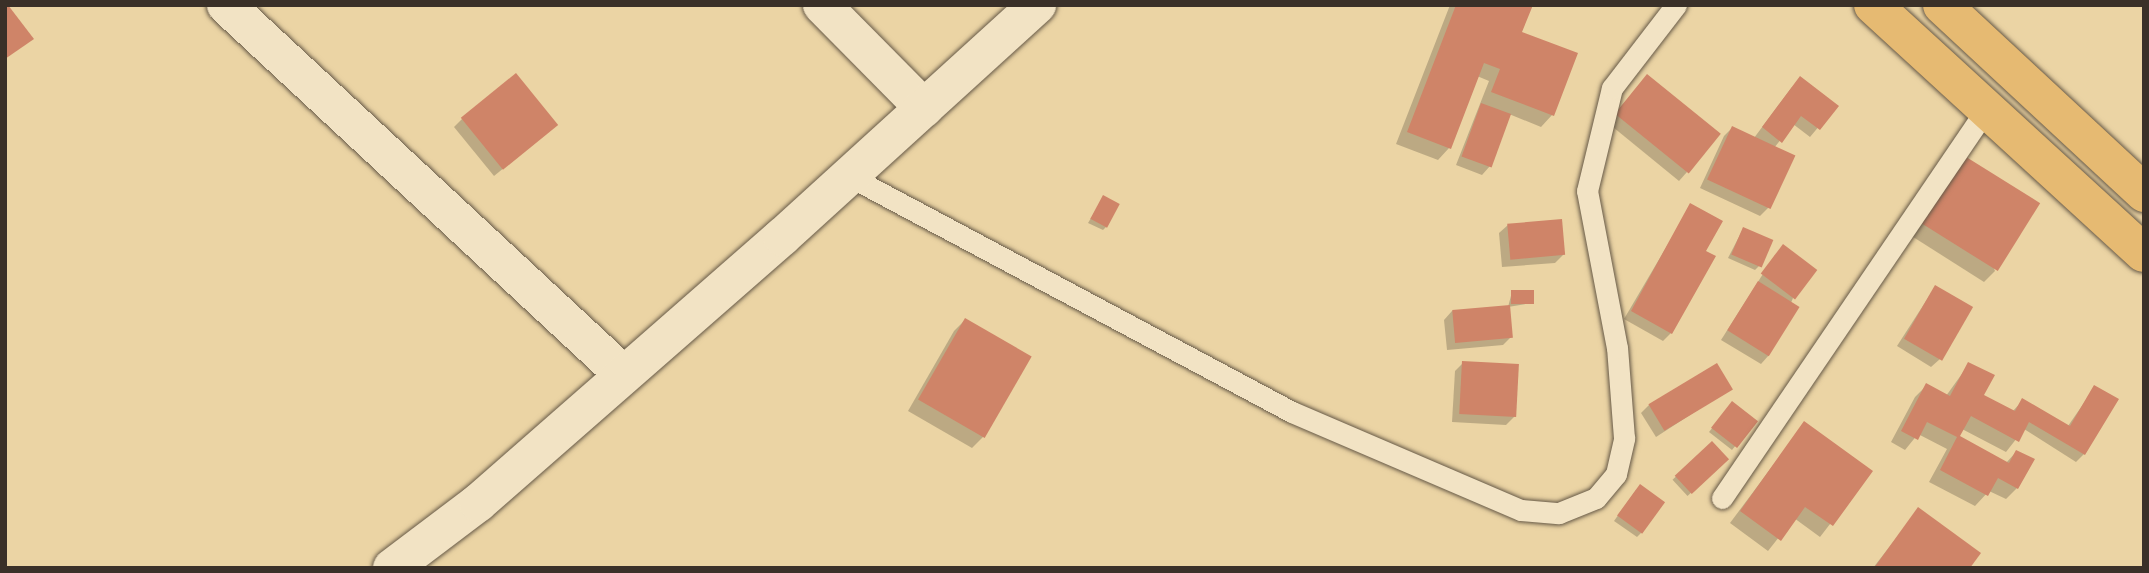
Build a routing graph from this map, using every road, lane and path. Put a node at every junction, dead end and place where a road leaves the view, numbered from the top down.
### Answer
1 (226, 5) edge
2 (822, 5) edge
3 (1037, 5) edge
4 (1676, 5) edge
5 (1873, 5) edge
6 (1942, 5) edge
7 (924, 108) junction
8 (1986, 108) junction
9 (849, 176) junction
10 (2144, 193) edge
11 (2144, 253) edge
12 (624, 375) junction
13 (1722, 498) dead end
14 (392, 568) edge

1 - 12 street
2 - 7 street
3 - 7 street
4 - 9 lane
5 - 8 highway
6 - 10 highway
7 - 9 street
8 - 11 highway
8 - 13 lane
9 - 12 street
12 - 14 street

